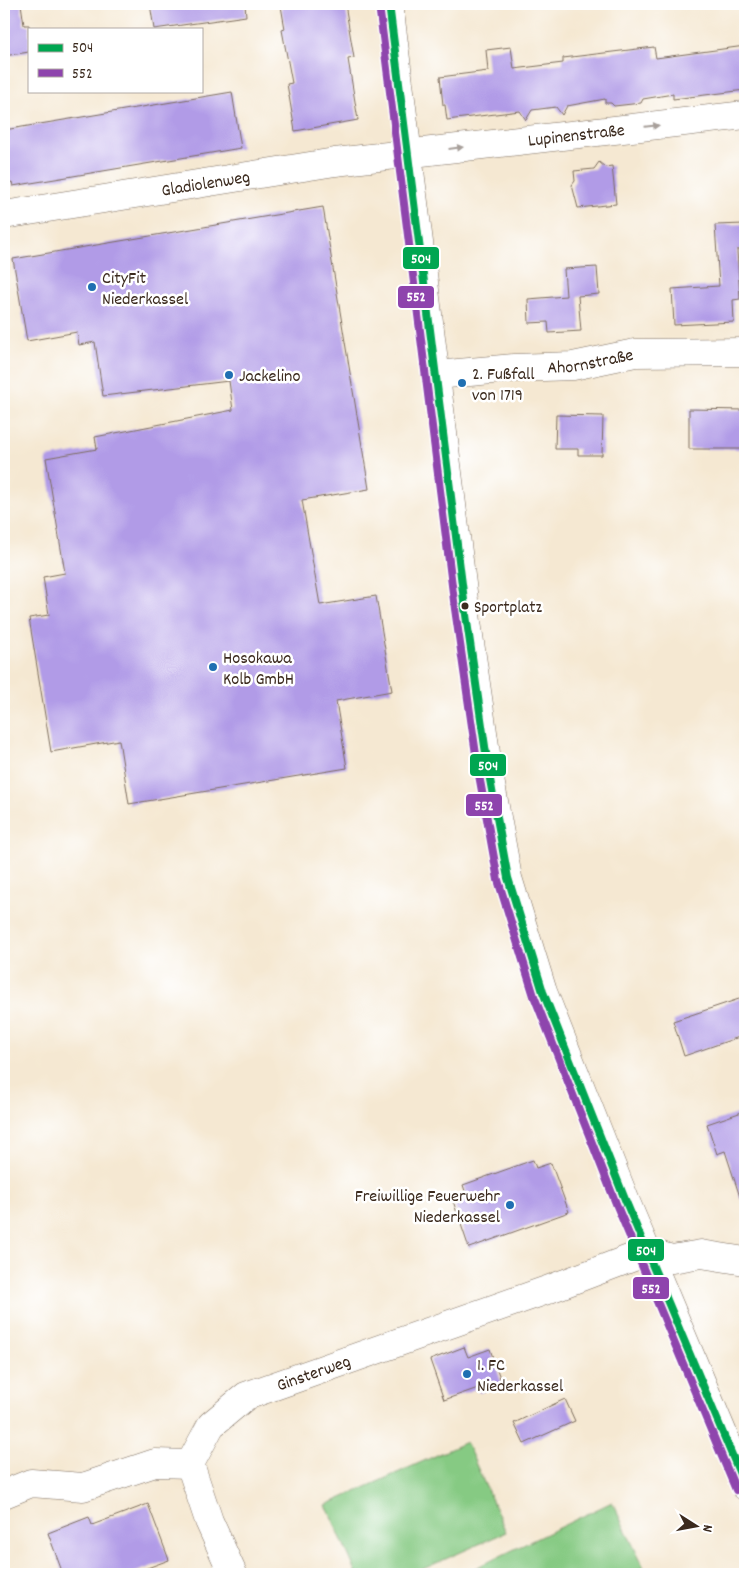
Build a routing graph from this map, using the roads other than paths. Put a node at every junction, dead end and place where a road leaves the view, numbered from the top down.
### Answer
1 (389, 4) edge
2 (745, 115) edge
3 (407, 154) junction
4 (4, 215) edge
5 (745, 352) edge
6 (436, 375) junction
7 (647, 1252) junction
8 (745, 1261) edge
9 (190, 1464) junction
10 (745, 1486) edge
11 (4, 1494) edge
12 (233, 1574) edge

1 - 3 street
3 -> 2 street, Lupinenstraße
3 - 4 street, Gladiolenweg
3 - 6 street
5 - 6 street, Ahornstraße
6 - 7 street
7 - 8 street
7 - 9 street, Ginsterweg
7 - 10 street
9 - 11 street
9 - 12 street

